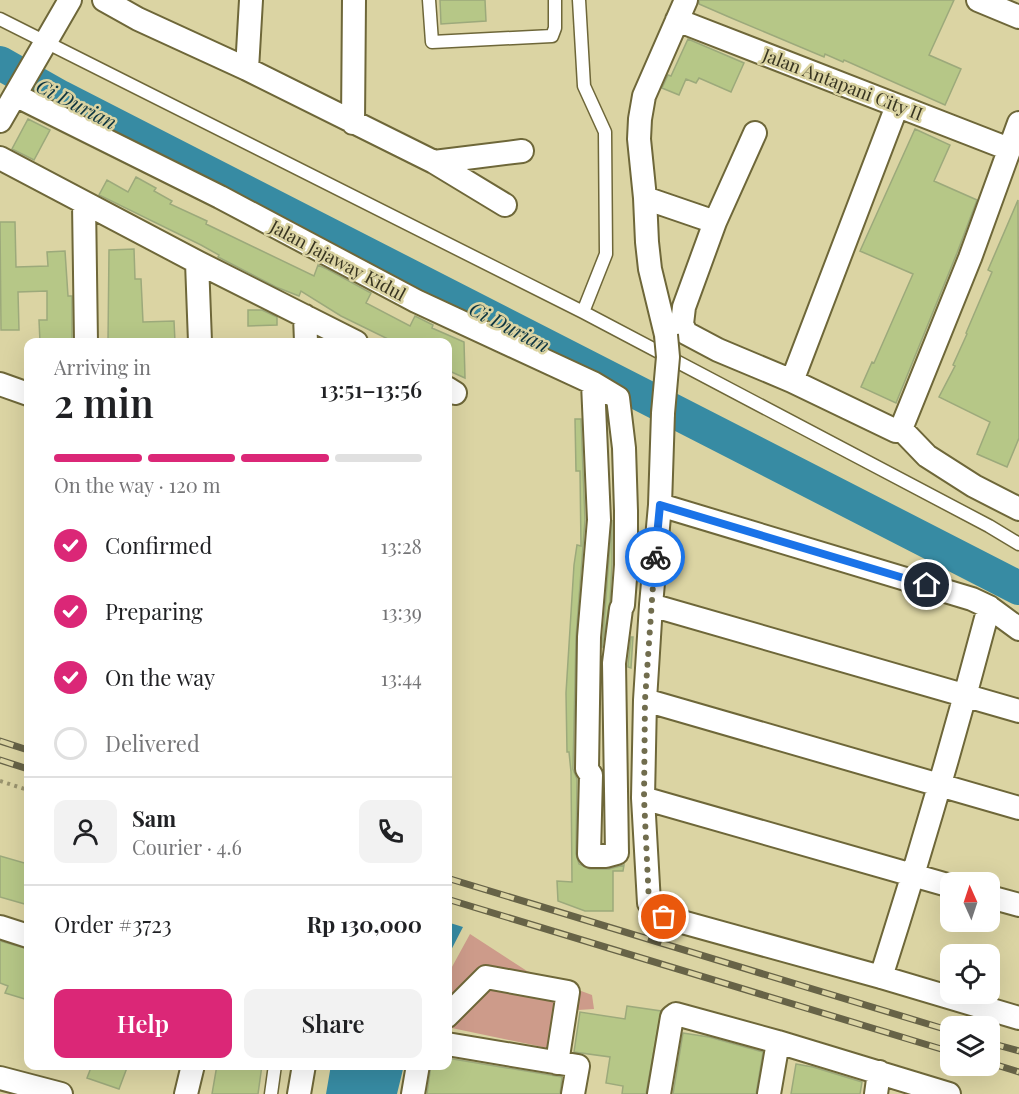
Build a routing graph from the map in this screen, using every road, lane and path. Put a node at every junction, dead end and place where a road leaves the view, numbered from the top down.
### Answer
1 (70, 0) edge
2 (104, 0) edge
3 (251, 0) edge
4 (354, 0) edge
5 (429, 0) edge
6 (555, 0) edge
7 (579, 0) edge
8 (978, 0) edge
9 (142, 9) edge
10 (681, 10) edge
11 (1019, 17) edge
12 (0, 19) edge
13 (42, 47) junction
14 (247, 69) junction
15 (16, 93) junction
16 (897, 106) junction
17 (0, 121) edge
18 (353, 123) junction
19 (1019, 123) edge
20 (755, 132) dead end
21 (1009, 149) junction
22 (522, 151) dead end
23 (0, 158) edge
24 (434, 162) junction
25 (645, 198) junction
26 (84, 203) junction
27 (505, 205) dead end
28 (715, 222) junction
29 (197, 262) junction
30 (583, 312) junction
31 (305, 316) junction
32 (86, 338) edge
33 (200, 338) edge
34 (306, 338) edge
35 (348, 338) edge
36 (792, 381) junction
37 (593, 383) junction
38 (0, 384) edge
39 (24, 392) edge
40 (901, 429) junction
41 (660, 505) junction
42 (1019, 509) edge
43 (1019, 544) edge
44 (651, 605) junction
45 (989, 607) junction
46 (1019, 629) edge
47 (966, 696) junction
48 (645, 700) junction
49 (1019, 711) edge
50 (0, 781) edge
51 (939, 786) junction
52 (24, 789) edge
53 (644, 798) junction
54 (1019, 808) edge
55 (914, 875) junction
56 (940, 883) edge
57 (1000, 900) edge
58 (1019, 905) edge
59 (0, 927) edge
60 (24, 935) edge
61 (881, 977) junction
62 (452, 1011) edge
63 (1019, 1018) edge
64 (778, 1042) junction
65 (452, 1045) edge
66 (557, 1063) junction
67 (193, 1070) edge
68 (274, 1070) edge
69 (303, 1070) edge
70 (417, 1070) edge
71 (0, 1078) edge
72 (878, 1083) edge
73 (61, 1094) edge
74 (186, 1094) edge
75 (271, 1094) edge
76 (299, 1094) edge
77 (413, 1094) edge
78 (573, 1094) edge
79 (659, 1094) edge
80 (769, 1094) edge
81 (949, 1094) edge

1 - 13 street
2 - 9 street
3 - 14 street
4 - 18 street
5 - 6 lane
7 - 30 lane
8 - 11 street
9 - 14 street
10 - 16 street, Jalan Antapani City II
10 - 25 street
12 - 13 lane
13 - 15 street
13 - 30 lane
14 - 18 street
15 - 17 street
15 - 37 street, Jalan Jajaway Kidul
16 - 21 street, Jalan Antapani City II
16 - 36 street
18 - 24 street
19 - 21 street
20 - 28 street
21 - 40 street
22 - 24 street
23 - 26 street
24 - 27 street
25 - 28 street
25 - 41 street, bridge
26 - 29 street
26 - 32 street
28 - 36 street
29 - 31 street
29 - 33 street
30 - 43 lane
31 - 34 street
31 - 35 street
36 - 40 street
37 - 37 street, Jalan Jajaway Kidul
38 - 39 street
40 - 42 street
41 - 44 street
41 - 45 street
44 - 47 street
44 - 48 street
45 - 46 street
45 - 47 street
47 - 49 street
47 - 51 street
48 - 51 street
48 - 53 street
50 - 52 path
51 - 54 street
51 - 55 street
53 - 55 street
53 - 61 street
55 - 56 street
55 - 61 street
57 - 58 street
59 - 60 street
61 - 63 street
62 - 66 street
64 - 72 street
64 - 79 street
64 - 80 street
65 - 66 street
66 - 78 street
67 - 74 street
68 - 75 lane
69 - 76 street
70 - 77 street
71 - 73 street
72 - 81 street

